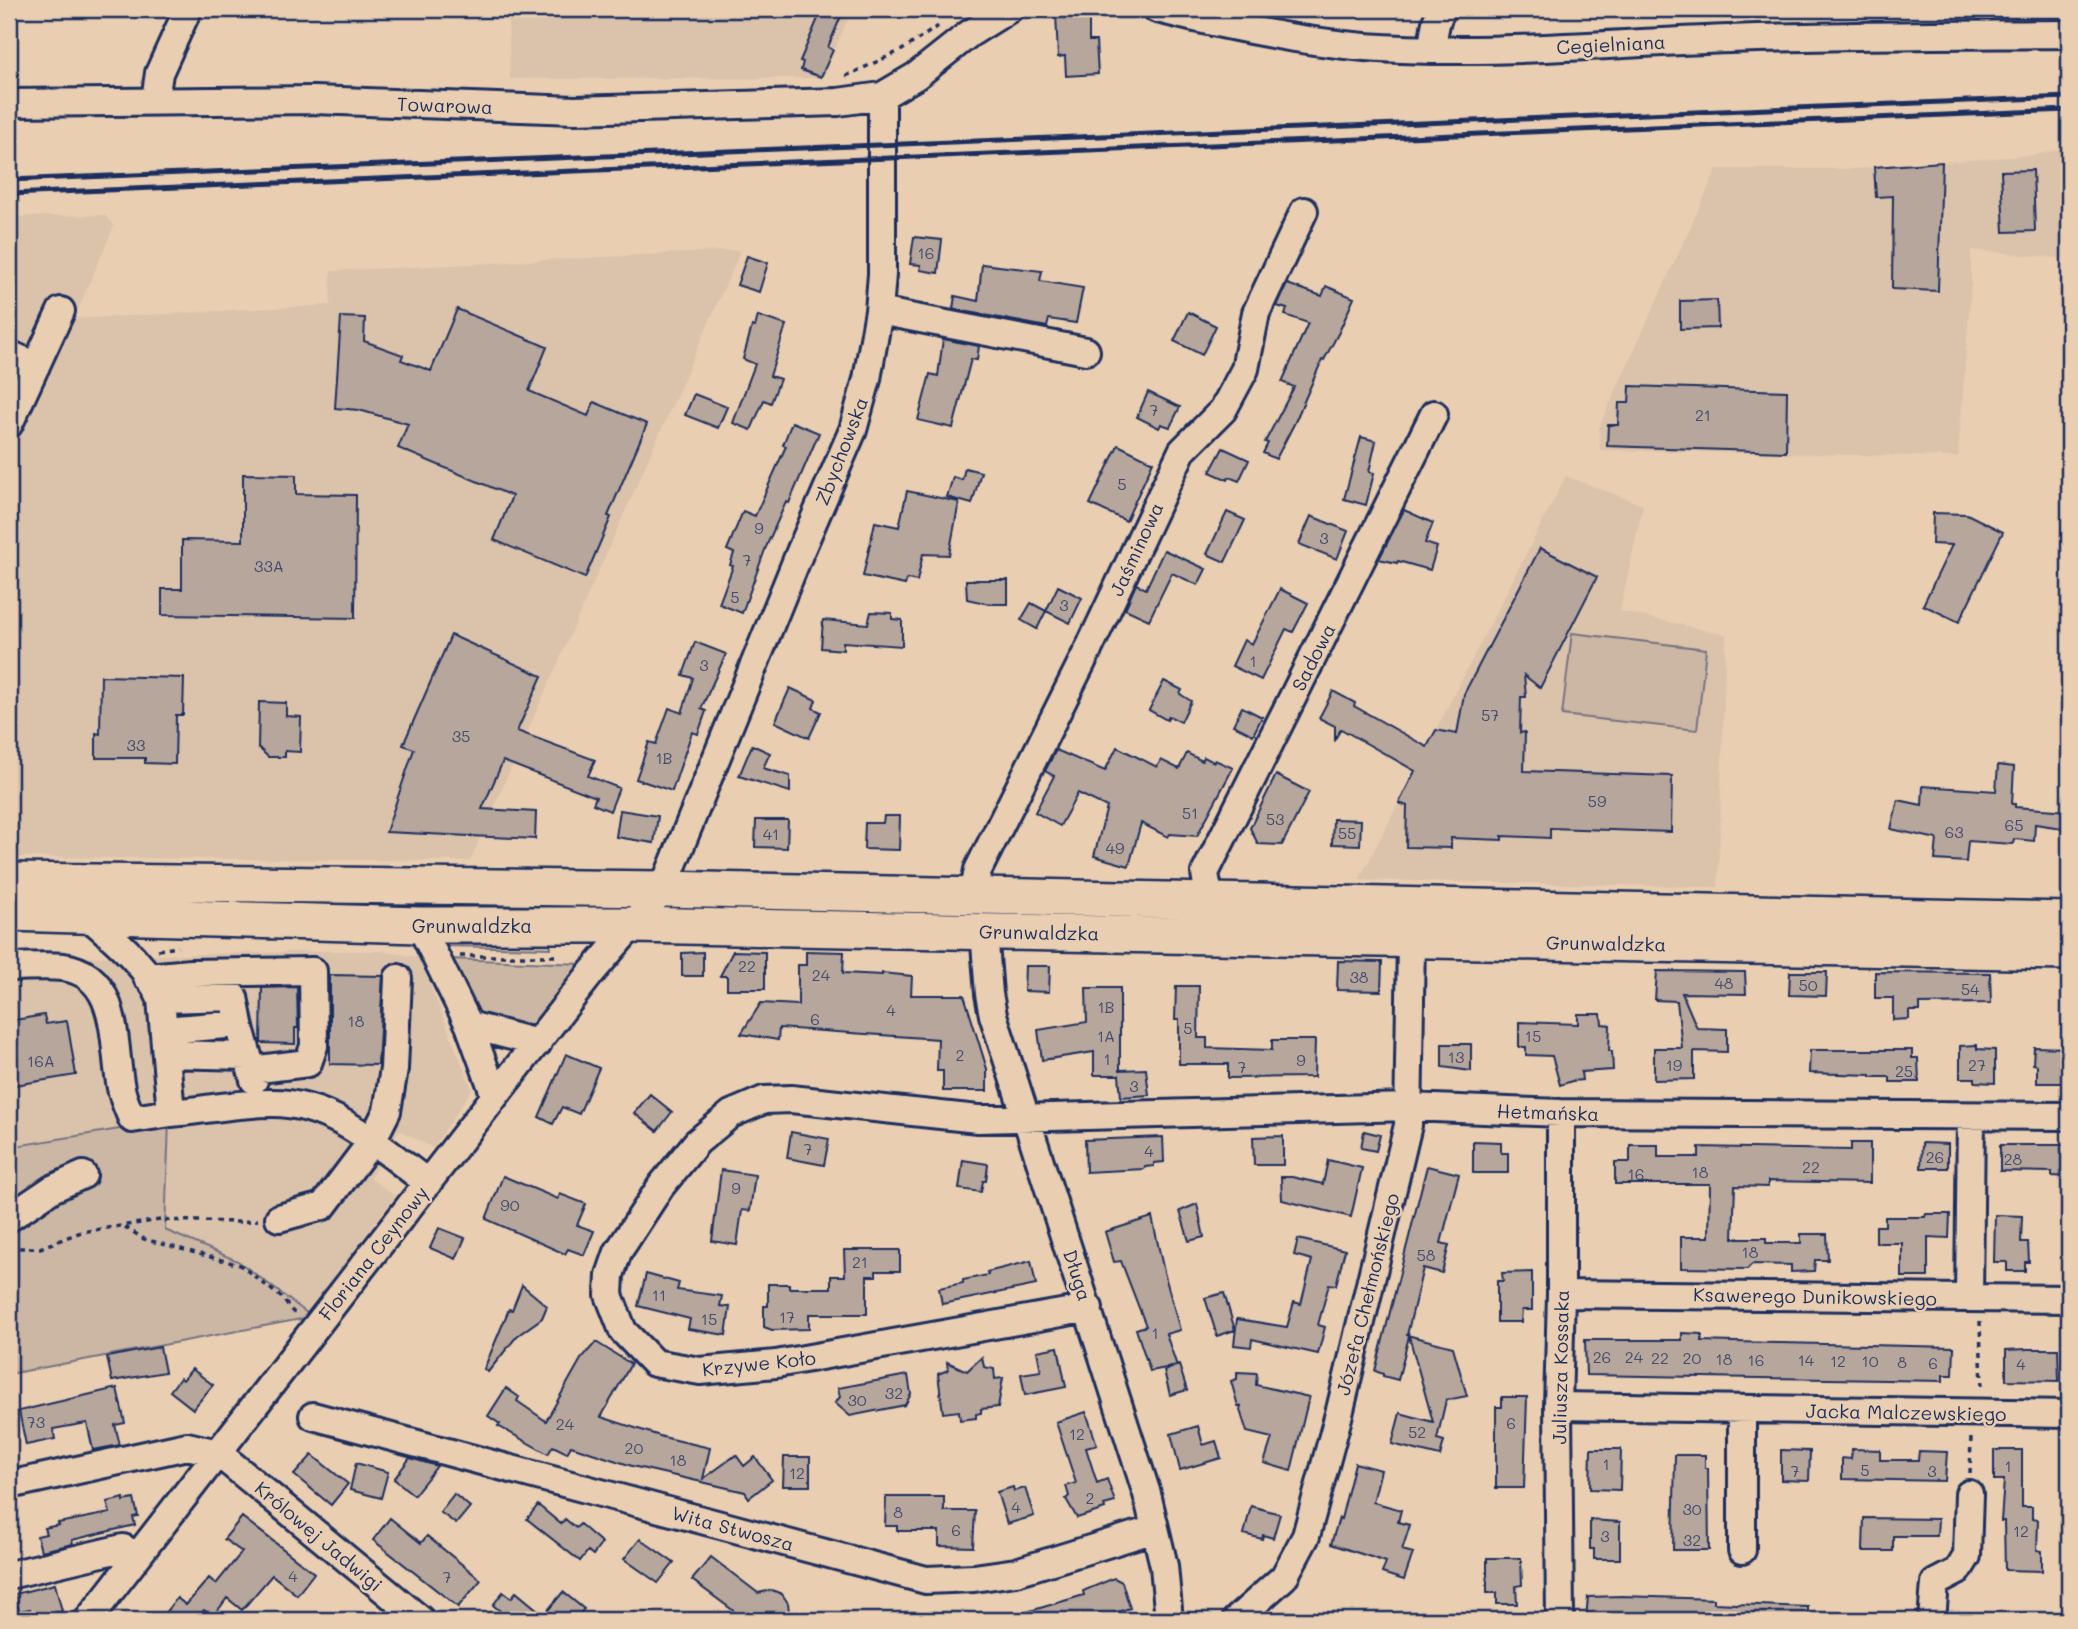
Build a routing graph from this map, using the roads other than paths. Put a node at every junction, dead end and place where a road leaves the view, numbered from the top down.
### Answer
1 (188, 9) edge
2 (1009, 9) edge
3 (1157, 9) edge
4 (1443, 9) edge
5 (2069, 34) edge
6 (1432, 50) junction
7 (882, 96) junction
8 (155, 100) junction
9 (9, 103) edge
10 (1304, 211) dead end
11 (61, 311) dead end
12 (879, 311) junction
13 (1086, 351) dead end
14 (9, 354) edge
15 (36, 366) junction
16 (1434, 414) dead end
17 (9, 424) edge
18 (9, 881) edge
19 (663, 889) junction
20 (973, 895) junction
21 (1210, 902) junction
22 (9, 913) edge
23 (88, 915) junction
24 (2069, 920) edge
25 (632, 925) junction
26 (984, 931) junction
27 (1411, 939) junction
28 (427, 941) junction
29 (2069, 952) edge
30 (9, 967) edge
31 (398, 978) dead end
32 (234, 984) junction
33 (154, 988) junction
34 (240, 1024) junction
35 (470, 1025) junction
36 (165, 1042) junction
37 (538, 1043) junction
38 (249, 1063) junction
39 (495, 1096) junction
40 (260, 1104) junction
41 (1409, 1107) junction
42 (171, 1113) junction
43 (1561, 1113) junction
44 (1971, 1116) junction
45 (2069, 1116) edge
46 (1027, 1118) junction
47 (372, 1141) junction
48 (83, 1175) dead end
49 (428, 1183) junction
50 (9, 1218) edge
51 (279, 1218) road end
52 (1561, 1294) junction
53 (1975, 1298) junction
54 (2069, 1299) edge
55 (1089, 1308) junction
56 (1558, 1406) junction
57 (1742, 1409) junction
58 (2069, 1414) edge
59 (313, 1416) dead end
60 (218, 1453) junction
61 (9, 1485) edge
62 (1969, 1494) road end
63 (1155, 1529) junction
64 (1742, 1550) dead end
65 (137, 1556) junction
66 (9, 1575) edge
67 (88, 1620) edge
68 (421, 1620) edge
69 (1169, 1620) edge
70 (1236, 1620) edge
71 (1560, 1620) edge
72 (1932, 1620) edge

1 - 8 street
2 - 7 street
3 - 6 street, Cegielniana
4 - 6 street
5 - 6 street, Cegielniana
7 - 8 street, Towarowa
7 - 12 street, Zbychowska
8 - 9 street, Towarowa
10 - 20 street, Jaśminowa
11 - 15 street
12 - 13 street
12 - 19 street, Zbychowska
14 - 15 street
15 - 17 street
16 - 21 street, Sadowa
18 - 19 main road, Grunwaldzka
19 - 20 main road, Grunwaldzka
19 - 25 street, Floriana Ceynowy
20 - 21 main road, Grunwaldzka
21 - 24 main road, Grunwaldzka
22 - 23 main road, Grunwaldzka
23 - 28 main road, Grunwaldzka
23 - 33 street
25 - 26 main road, Grunwaldzka
25 - 28 main road, Grunwaldzka
25 - 37 street, Floriana Ceynowy
26 - 27 main road, Grunwaldzka
26 - 46 street, Długa
27 - 29 main road, Grunwaldzka
27 - 41 street, Józefa Chełmońskiego
28 - 35 street
30 - 42 street
31 - 47 street
32 - 33 street
32 - 34 street
32 - 38 street
33 - 36 street
34 - 36 street
34 - 38 street
35 - 37 street
35 - 39 street
36 - 38 street
36 - 42 street
37 - 39 street, Floriana Ceynowy
38 - 40 street
39 - 49 street, Floriana Ceynowy
40 - 42 street
40 - 47 street
41 - 43 street, Hetmańska
41 - 46 street, Hetmańska
41 - 70 street, Józefa Chełmońskiego
43 - 44 street, Hetmańska
43 - 52 street, Juliusza Kossaka
44 - 45 street, Hetmańska
44 - 53 street
46 - 55 street, Długa
46 - 55 street, Krzywe Koło
47 - 49 street
47 - 51 street
48 - 50 street
49 - 60 street, Floriana Ceynowy
52 - 53 street, Ksawerego Dunikowskiego
52 - 56 street, Juliusza Kossaka
53 - 54 street, Ksawerego Dunikowskiego
55 - 63 street, Długa
56 - 57 street, Jacka Malczewskiego
56 - 71 street, Juliusza Kossaka
57 - 58 street, Jacka Malczewskiego
57 - 64 street
59 - 63 street, Wita Stwosza
60 - 61 street
60 - 65 street, Floriana Ceynowy
60 - 68 street, Królowej Jadwigi
62 - 72 street
63 - 69 street, Długa
65 - 66 street
65 - 67 street, Floriana Ceynowy

